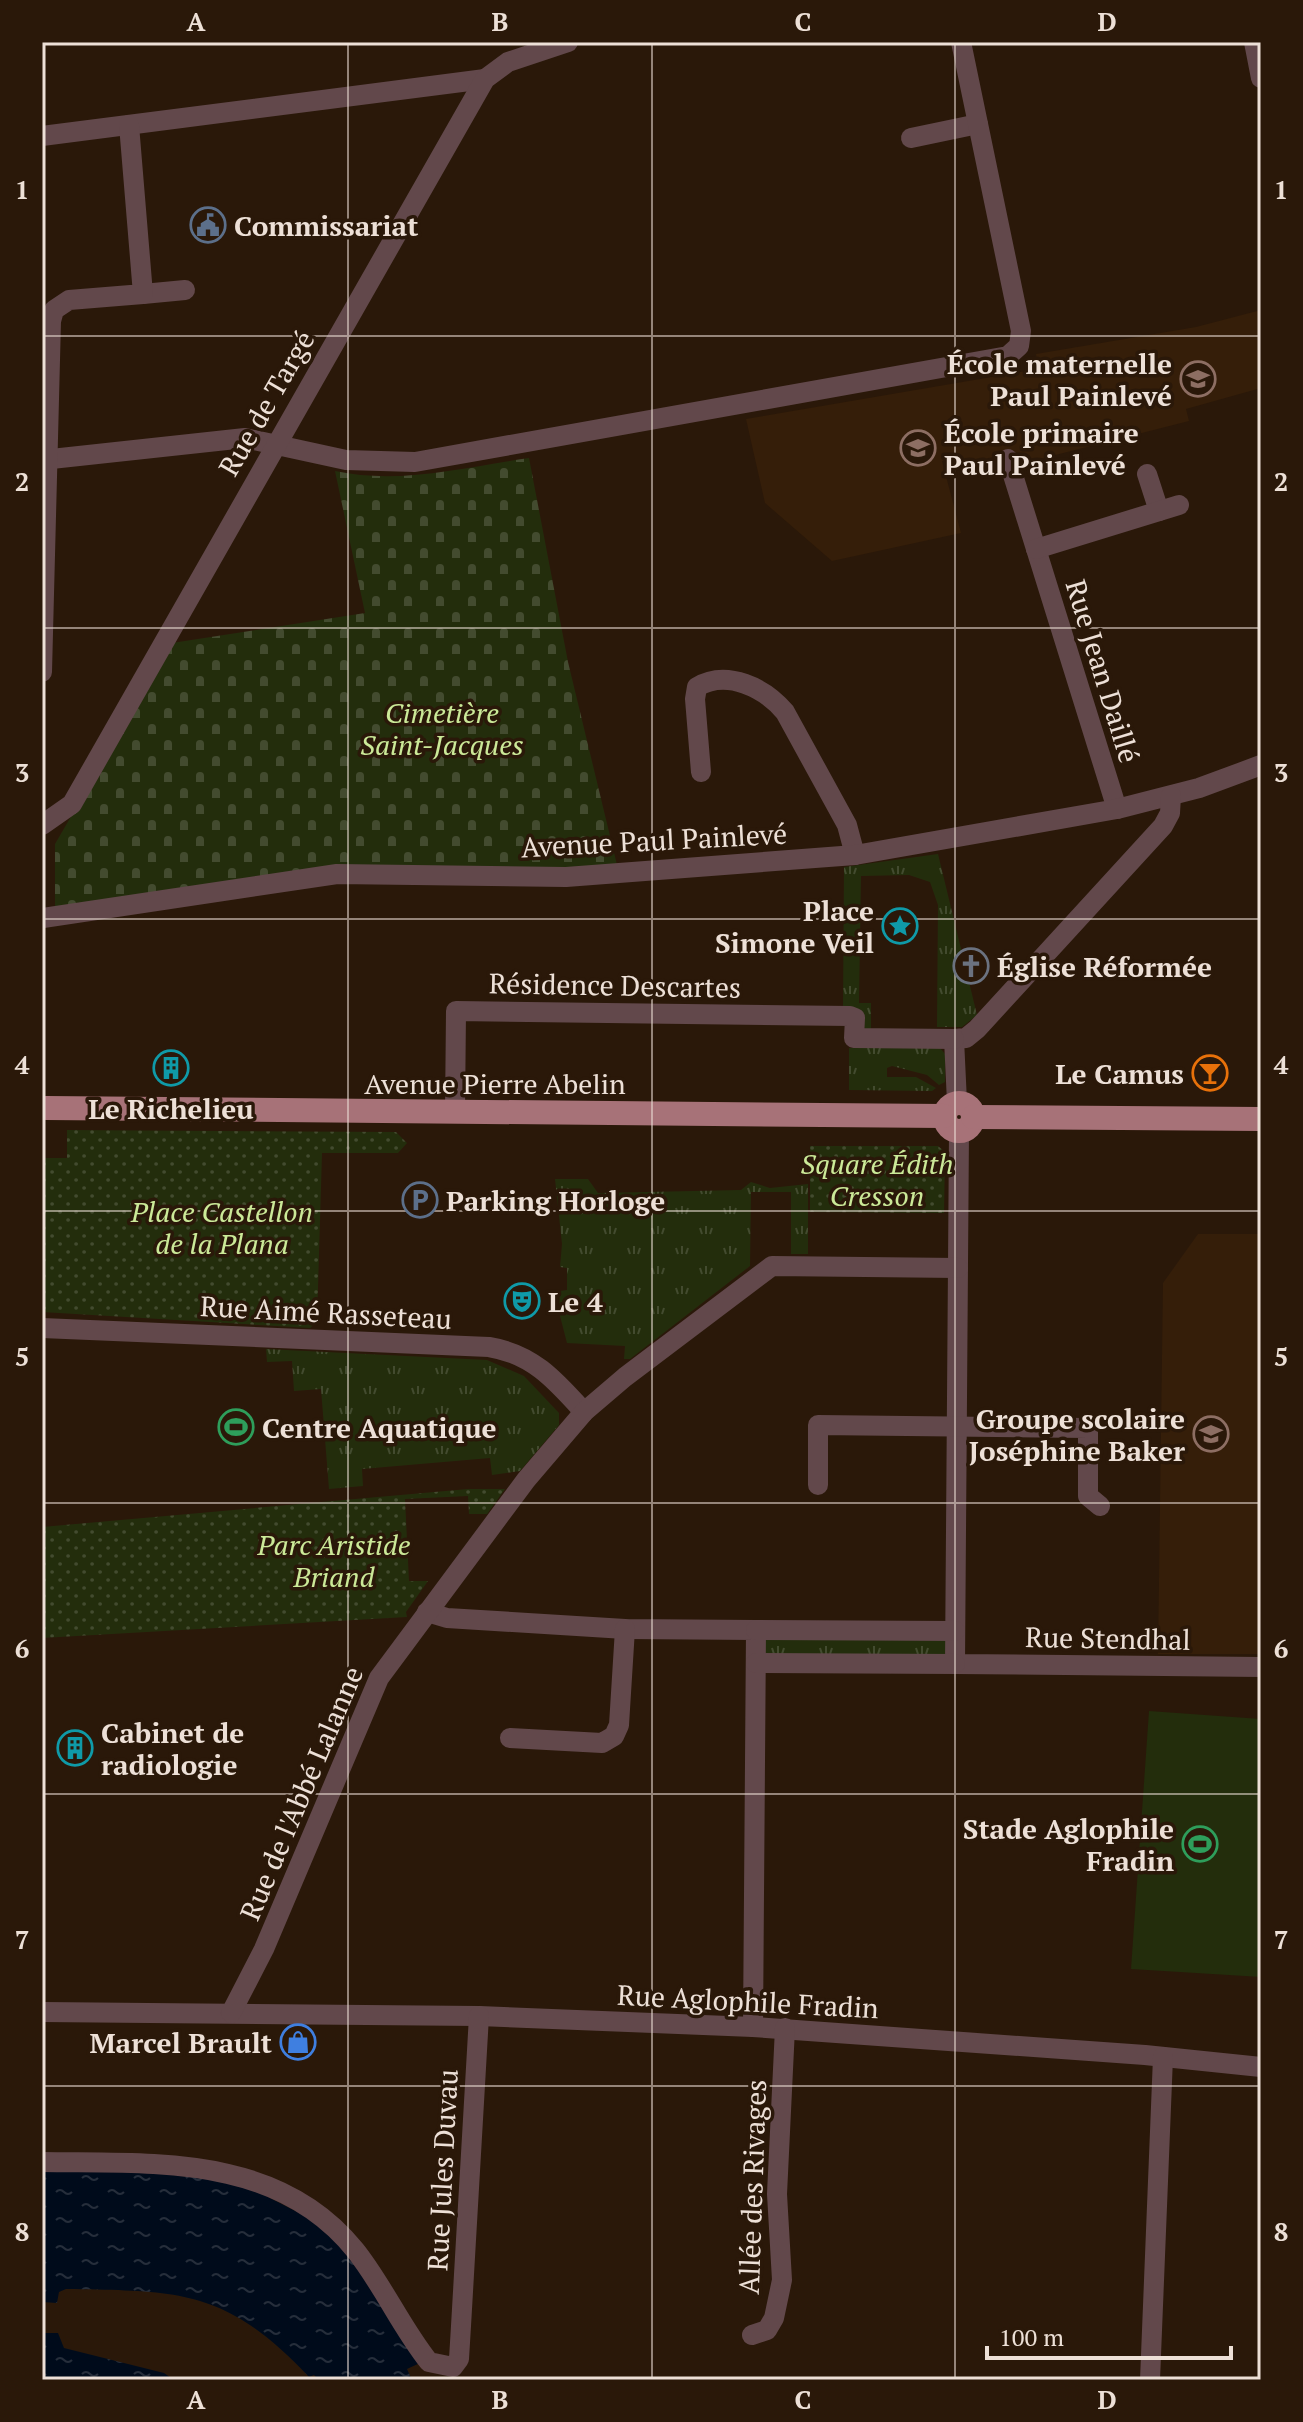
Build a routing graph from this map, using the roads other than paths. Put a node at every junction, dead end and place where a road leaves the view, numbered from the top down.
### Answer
1 (568, 42) edge
2 (961, 42) edge
3 (1254, 42) edge
4 (1261, 78) edge
5 (485, 79) junction
6 (978, 124) junction
7 (129, 125) junction
8 (42, 136) edge
9 (911, 138) dead end
10 (185, 290) dead end
11 (143, 294) junction
12 (275, 442) junction
13 (45, 459) edge
14 (1008, 459) dead end
15 (1147, 474) dead end
16 (1179, 505) dead end
17 (1159, 511) junction
18 (1036, 549) junction
19 (42, 672) edge
20 (1261, 765) edge
21 (701, 772) dead end
22 (1171, 796) junction
23 (1117, 809) junction
24 (42, 825) edge
25 (855, 855) junction
26 (42, 917) edge
27 (954, 1039) junction
28 (43, 1107) edge
29 (455, 1112) junction
30 (959, 1117) junction
31 (1261, 1119) edge
32 (958, 1268) junction
33 (42, 1328) edge
34 (584, 1412) junction
35 (956, 1425) junction
36 (818, 1485) dead end
37 (1100, 1506) dead end
38 (427, 1612) junction
39 (625, 1629) junction
40 (756, 1630) junction
41 (955, 1631) junction
42 (756, 1663) junction
43 (955, 1664) junction
44 (1261, 1667) edge
45 (510, 1738) dead end
46 (42, 2012) edge
47 (231, 2013) junction
48 (479, 2016) junction
49 (753, 2027) junction
50 (785, 2028) junction
51 (1163, 2057) junction
52 (1261, 2067) edge
53 (42, 2162) edge
54 (752, 2335) dead end
55 (1150, 2380) edge

1 - 5 street, Rue de Targé
2 - 6 street
3 - 4 street
5 - 7 street
5 - 12 street, Rue de Targé
6 - 9 street
6 - 12 street
7 - 8 street
7 - 11 street
10 - 11 street
11 - 13 street
12 - 13 street
12 - 24 street, Rue de Targé
13 - 19 street
14 - 18 street, Rue Jean Daillé
15 - 17 street
16 - 17 street, Rue Jean Daillé
17 - 18 street, Rue Jean Daillé
18 - 23 street, Rue Jean Daillé
20 - 22 street, Avenue Paul Painlevé
21 - 25 street
22 - 23 street, Avenue Paul Painlevé
22 - 27 street
23 - 25 street, Avenue Paul Painlevé
25 - 26 street, Avenue Paul Painlevé
27 - 29 street, Résidence Descartes
27 - 30 street
28 - 29 main road, Avenue Pierre Abelin
29 - 30 main road, Avenue Pierre Abelin
30 - 31 main road, Avenue Pierre Abelin
30 - 32 street
32 - 34 street, Rue de l'Abbé Lalanne
32 - 35 street
33 - 34 street, Rue Aimé Rasseteau
34 - 38 street, Rue de l'Abbé Lalanne
35 - 36 street
35 - 37 street
35 - 41 street
38 - 39 street
38 - 47 street, Rue de l'Abbé Lalanne
39 - 40 street
39 - 45 street
40 - 41 street
40 - 42 street
41 - 43 street
42 - 43 street, Rue Stendhal
42 - 49 street
43 - 44 street, Rue Stendhal
46 - 47 street, Rue Aglophile Fradin
47 - 48 street, Rue Aglophile Fradin
48 - 49 street, Rue Aglophile Fradin
48 - 53 street, Rue Jules Duvau
49 - 50 street, Rue Aglophile Fradin
50 - 51 street, Rue Aglophile Fradin
50 - 54 street, Allée des Rivages
51 - 52 street, Rue Aglophile Fradin
51 - 55 street

